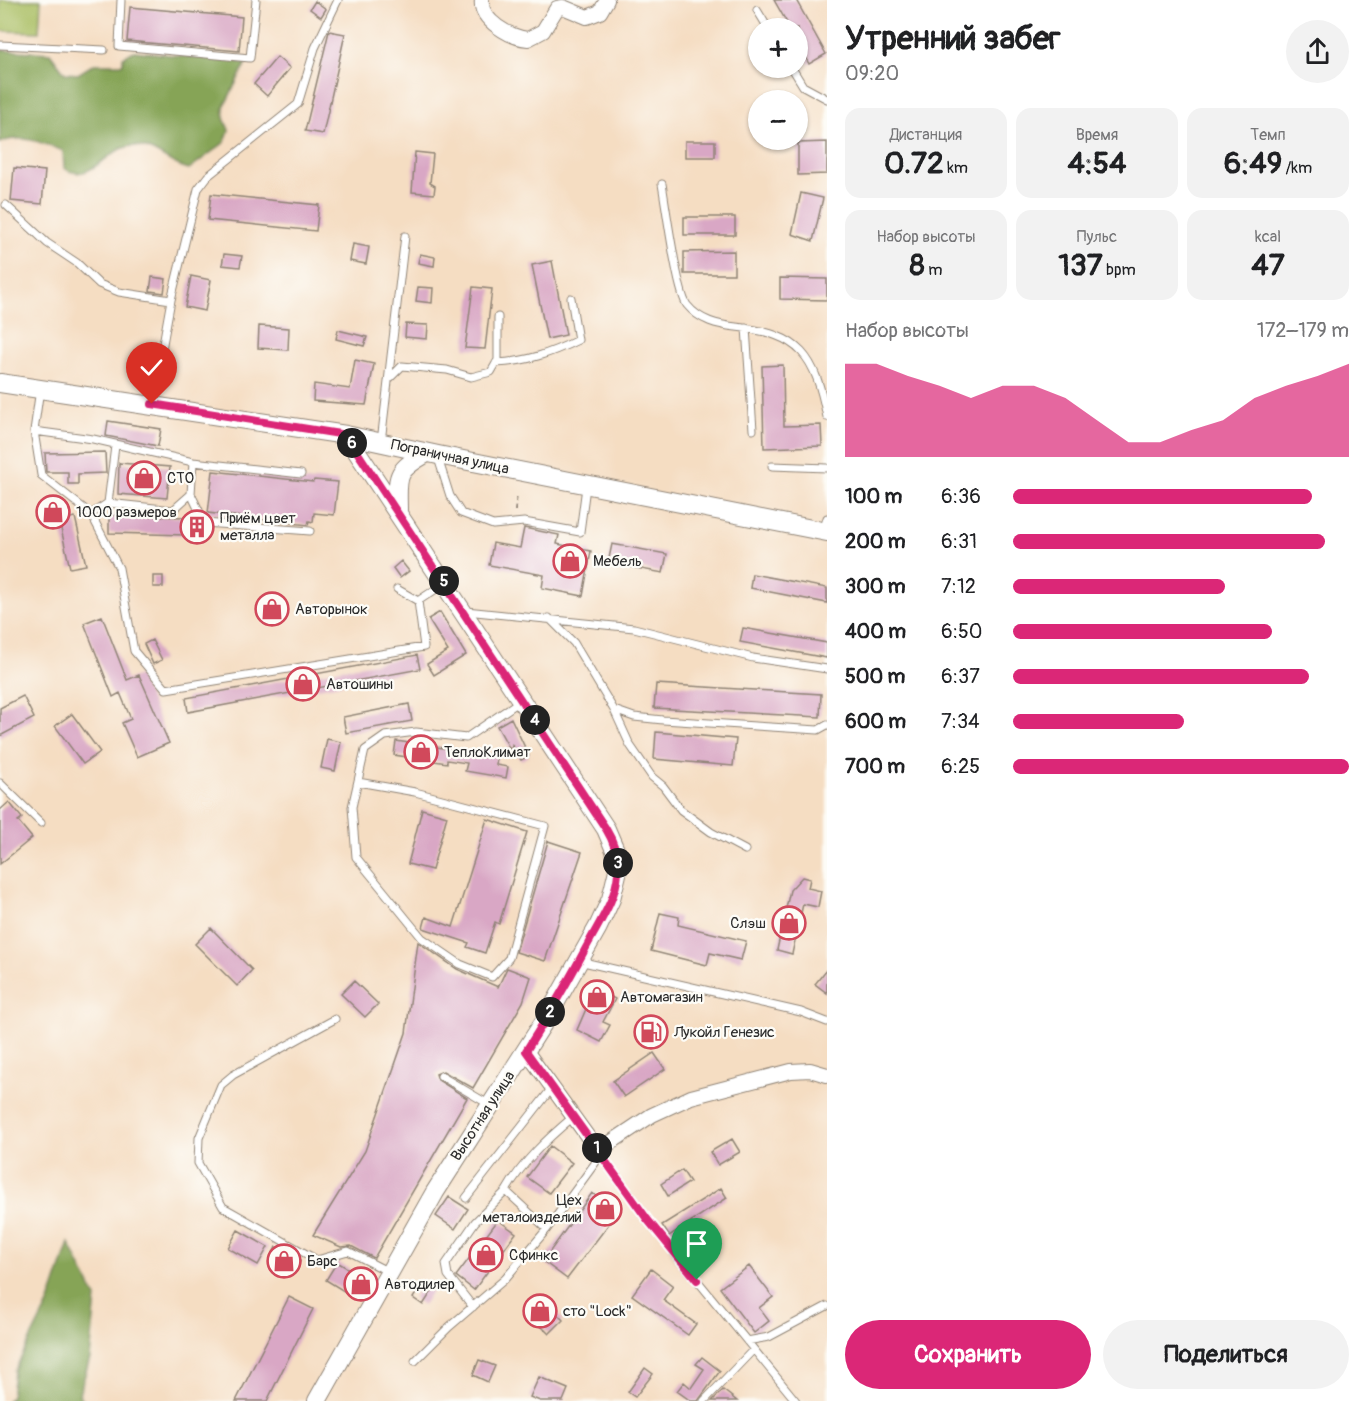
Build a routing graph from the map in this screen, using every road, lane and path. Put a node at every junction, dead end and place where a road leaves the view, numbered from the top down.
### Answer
1 (121, 0) edge
2 (256, 0) edge
3 (338, 0) edge
4 (482, 0) edge
5 (607, 0) edge
6 (758, 10) dead end
7 (762, 18) edge
8 (0, 45) edge
9 (104, 50) dead end
10 (798, 78) edge
11 (827, 99) edge
12 (662, 184) dead end
13 (6, 205) dead end
14 (405, 236) dead end
15 (571, 298) dead end
16 (171, 300) junction
17 (498, 317) dead end
18 (746, 328) junction
19 (496, 363) junction
20 (389, 380) junction
21 (0, 383) edge
22 (40, 389) junction
23 (152, 404) junction
24 (827, 417) edge
25 (753, 430) dead end
26 (34, 431) junction
27 (346, 435) junction
28 (381, 442) junction
29 (115, 446) junction
30 (432, 454) junction
31 (193, 462) junction
32 (772, 466) dead end
33 (827, 468) edge
34 (302, 474) dead end
35 (586, 485) junction
36 (190, 494) junction
37 (518, 494) dead end
38 (108, 503) junction
39 (515, 511) dead end
40 (398, 513) junction
41 (91, 514) junction
42 (826, 527) edge
43 (310, 531) dead end
44 (445, 583) junction
45 (397, 590) dead end
46 (418, 601) junction
47 (463, 610) junction
48 (549, 618) junction
49 (827, 669) edge
50 (522, 700) junction
51 (614, 710) junction
52 (827, 724) edge
53 (358, 782) junction
54 (1, 785) edge
55 (41, 823) dead end
56 (745, 850) dead end
57 (579, 961) junction
58 (335, 1018) dead end
59 (827, 1022) edge
60 (526, 1051) junction
61 (827, 1075) edge
62 (441, 1076) dead end
63 (552, 1088) junction
64 (490, 1105) junction
65 (573, 1117) junction
66 (600, 1153) junction
67 (506, 1191) junction
68 (466, 1198) dead end
69 (547, 1229) junction
70 (390, 1273) junction
71 (827, 1306) edge
72 (473, 1307) junction
73 (747, 1341) junction
74 (753, 1350) junction
75 (415, 1361) dead end
76 (317, 1401) edge
77 (704, 1401) edge
78 (796, 1401) edge

1 - 2 lane
3 - 16 lane
4 - 5 street
6 - 7 lane
8 - 9 lane
10 - 11 lane
12 - 18 lane
13 - 16 lane
14 - 20 lane
15 - 19 lane
16 - 23 lane
17 - 19 lane
18 - 24 lane
18 - 25 lane
19 - 20 lane
20 - 28 lane
21 - 22 street, Пограничная улица
22 - 23 street, Пограничная улица
22 - 26 lane
23 - 27 street, Пограничная улица
26 - 29 lane
26 - 41 lane
27 - 28 street, Пограничная улица
27 - 40 street, Высотная улица
28 - 30 street, Пограничная улица
29 - 31 lane
29 - 38 lane
30 - 35 street, Пограничная улица
30 - 35 lane
30 - 40 street
31 - 34 lane
31 - 36 lane
32 - 33 lane
35 - 42 street, Пограничная улица
36 - 38 lane
36 - 43 lane
37 - 39 path
38 - 41 lane
40 - 44 street, Высотная улица
41 - 46 lane
44 - 46 lane
44 - 47 street, Высотная улица
45 - 46 lane
47 - 48 lane
47 - 50 street, Высотная улица
48 - 49 lane
48 - 51 lane
50 - 53 lane
50 - 57 street, Высотная улица
51 - 52 lane
51 - 56 lane
53 - 53 lane
54 - 55 lane
57 - 59 lane
57 - 60 street, Высотная улица
58 - 70 lane
60 - 63 street
60 - 64 street, Высотная улица
61 - 66 street
62 - 64 lane
63 - 65 street
63 - 68 lane
64 - 70 street, Высотная улица
65 - 66 street
65 - 67 lane
66 - 69 lane
66 - 73 lane
67 - 69 lane
67 - 72 lane
69 - 72 lane
70 - 76 street, Высотная улица
71 - 73 lane
72 - 75 lane
73 - 74 lane
74 - 77 lane
74 - 78 lane

